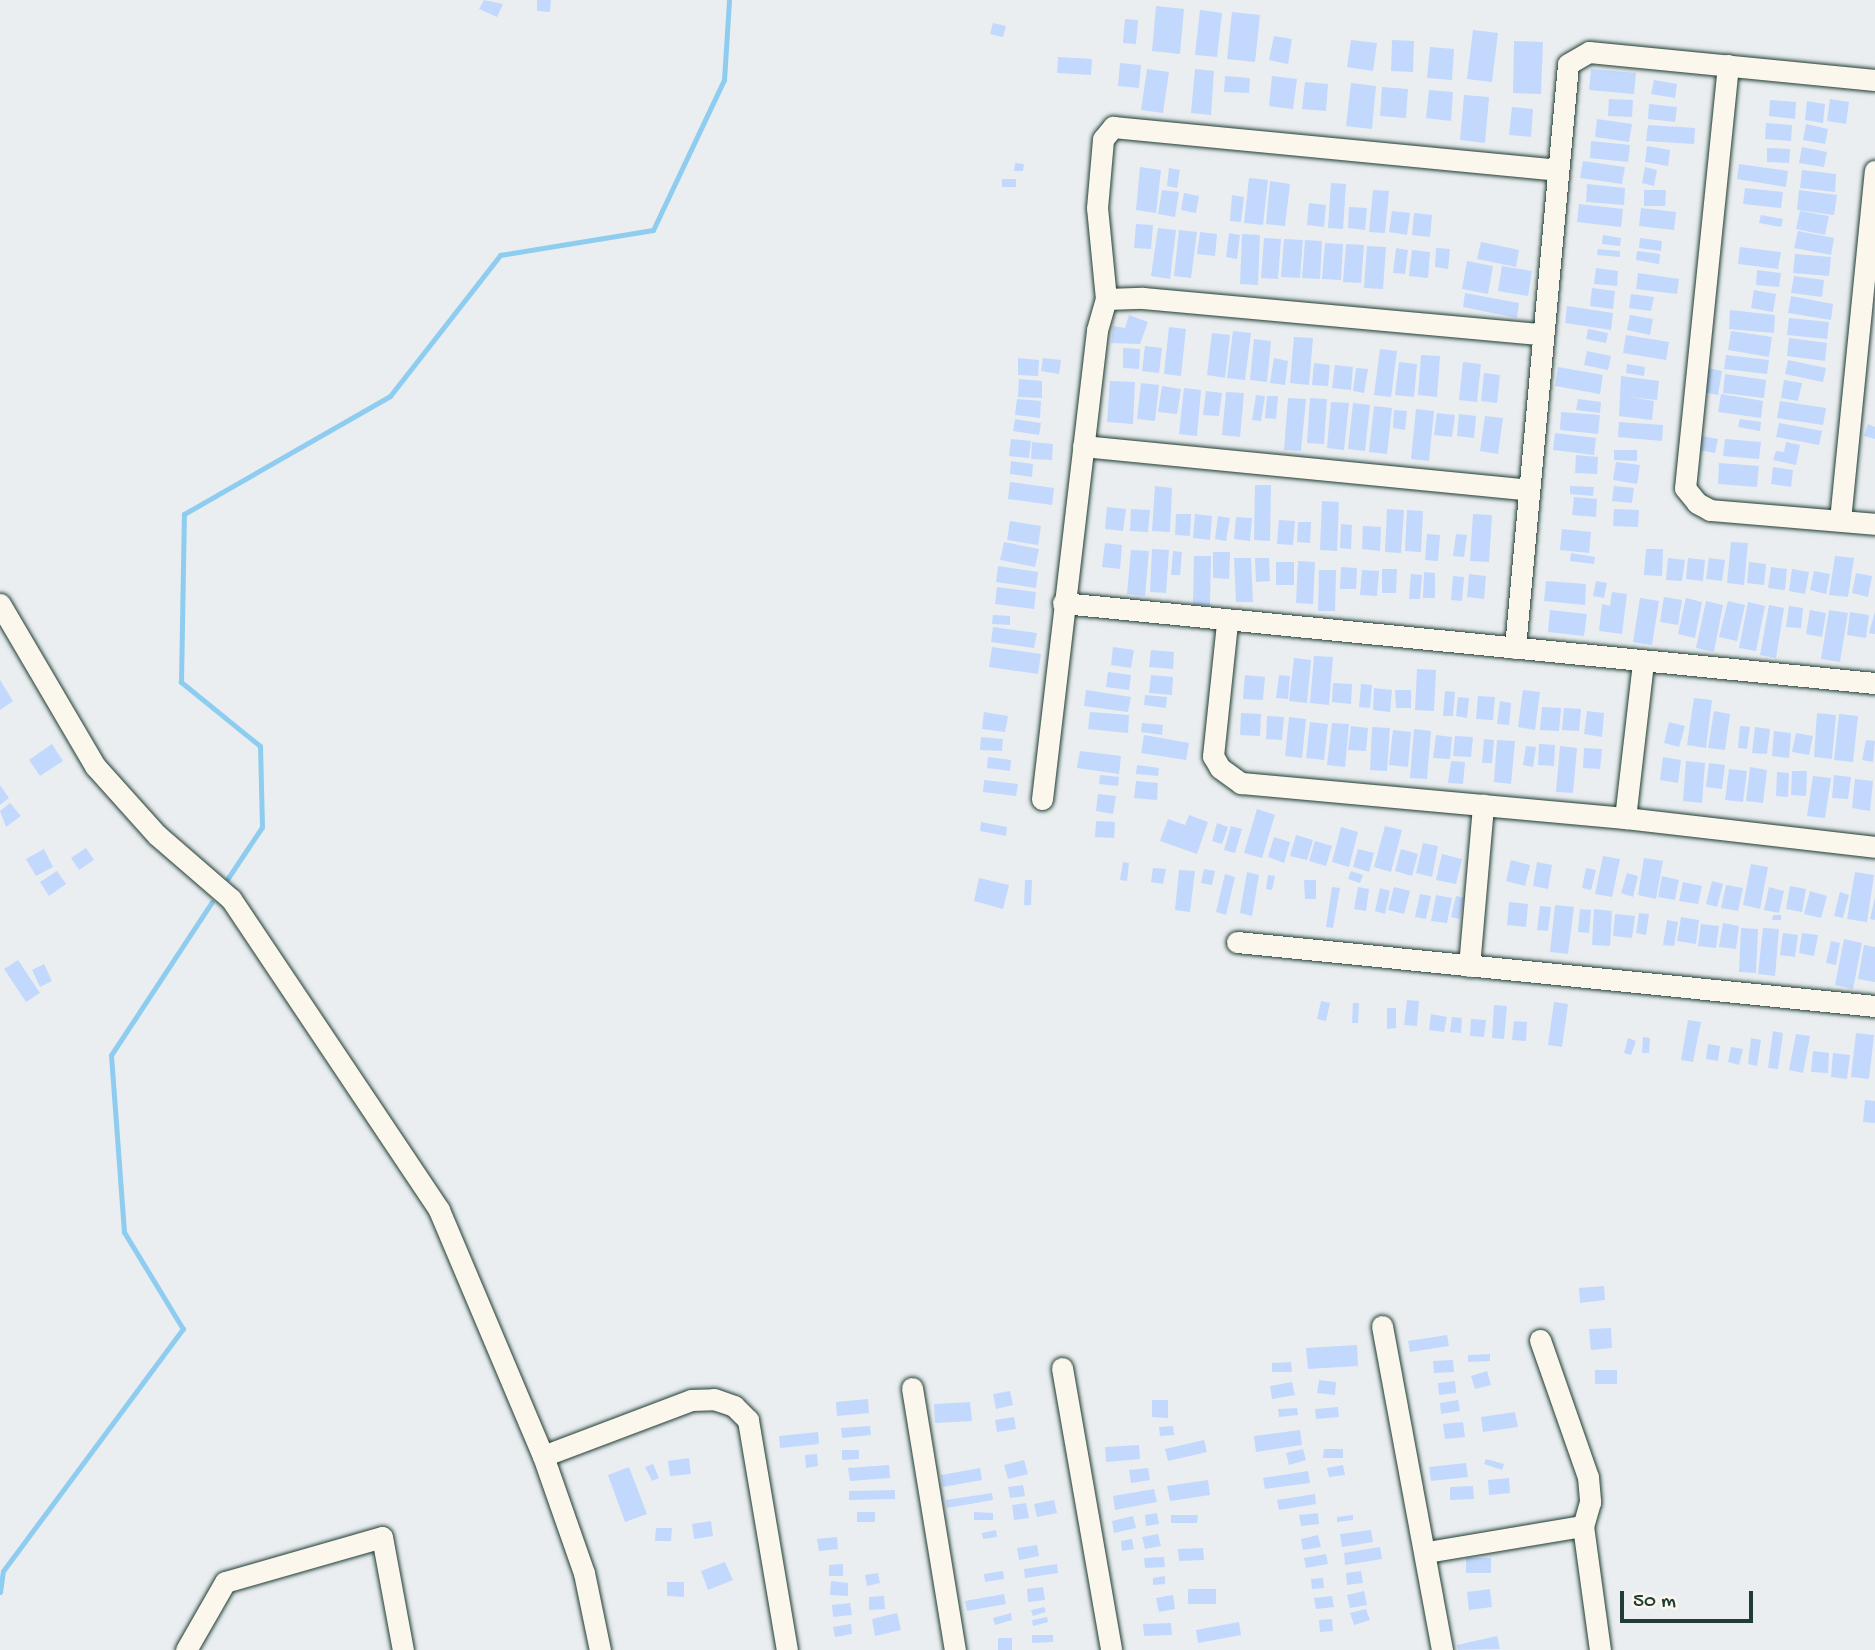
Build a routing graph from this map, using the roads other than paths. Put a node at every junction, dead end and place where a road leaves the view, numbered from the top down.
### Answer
1 (1728, 65) junction
2 (1875, 80) edge
3 (1557, 170) junction
4 (1875, 171) edge
5 (1106, 299) junction
6 (1541, 334) junction
7 (1083, 446) junction
8 (1528, 489) junction
9 (1840, 520) junction
10 (1875, 524) edge
11 (1063, 603) junction
12 (0, 604) edge
13 (1227, 623) junction
14 (1515, 648) junction
15 (1643, 663) junction
16 (1875, 683) edge
17 (1042, 799) dead end
18 (1483, 805) junction
19 (1625, 818) junction
20 (1875, 847) edge
21 (1237, 942) dead end
22 (1469, 966) junction
23 (1875, 1006) edge
24 (1382, 1326) dead end
25 (1540, 1340) dead end
26 (1062, 1368) dead end
27 (912, 1388) dead end
28 (543, 1455) junction
29 (1583, 1526) junction
30 (1427, 1552) junction
31 (186, 1650) edge
32 (403, 1650) edge
33 (600, 1650) edge
34 (787, 1650) edge
35 (955, 1650) edge
36 (1111, 1650) edge
37 (1442, 1650) edge
38 (1600, 1650) edge

1 - 2 street
1 - 3 street
1 - 9 street
3 - 5 street
3 - 6 street
4 - 9 street
5 - 6 street
5 - 7 street
6 - 8 street
7 - 8 street
7 - 11 street
8 - 14 street
9 - 10 street
11 - 13 street
11 - 17 street
12 - 28 street
13 - 14 street
13 - 18 street
14 - 15 street
15 - 16 street
15 - 19 street
18 - 19 street
18 - 22 street
19 - 20 street
21 - 22 street
22 - 23 street
24 - 30 street
25 - 29 street
26 - 36 street
27 - 35 street
28 - 33 street
28 - 34 street
29 - 30 street
29 - 38 street
30 - 37 street
31 - 32 street

